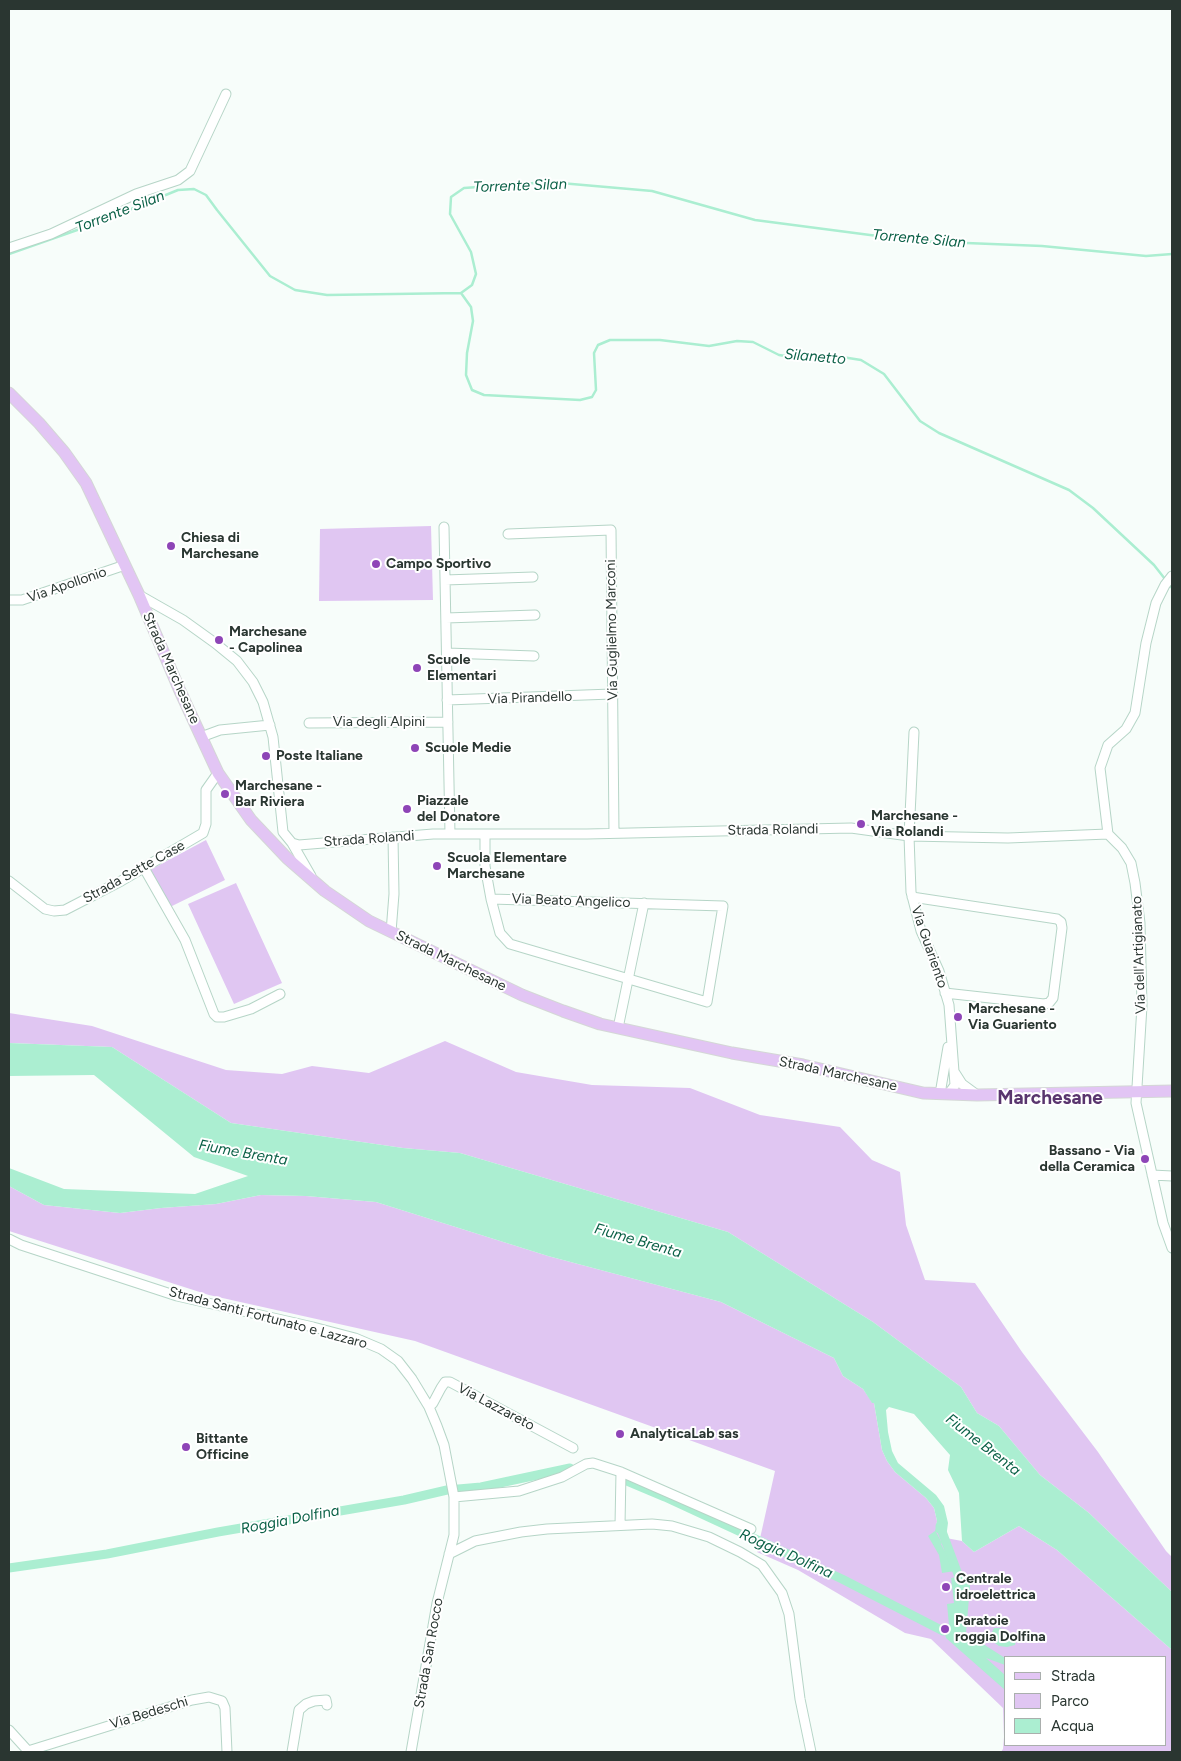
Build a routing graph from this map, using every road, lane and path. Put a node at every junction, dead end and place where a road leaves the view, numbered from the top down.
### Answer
1 (226, 94) dead end
2 (9, 248) edge
3 (9, 393) edge
4 (444, 527) dead end
5 (508, 534) dead end
6 (125, 565) junction
7 (533, 578) dead end
8 (445, 580) junction
9 (1169, 580) edge
10 (139, 595) junction
11 (9, 600) edge
12 (535, 615) dead end
13 (446, 618) junction
14 (447, 653) junction
15 (534, 656) dead end
16 (612, 694) junction
17 (447, 700) junction
18 (448, 722) junction
19 (310, 723) dead end
20 (270, 725) junction
21 (914, 732) dead end
22 (201, 737) junction
23 (218, 772) junction
24 (614, 833) junction
25 (450, 834) junction
26 (486, 834) junction
27 (1108, 834) junction
28 (908, 836) junction
29 (393, 837) junction
30 (292, 843) junction
31 (144, 868) junction
32 (9, 881) edge
33 (314, 881) junction
34 (912, 897) junction
35 (491, 899) junction
36 (644, 903) junction
37 (391, 932) junction
38 (629, 980) junction
39 (945, 993) junction
40 (280, 994) dead end
41 (951, 1027) junction
42 (618, 1028) junction
43 (954, 1070) junction
44 (1172, 1091) edge
45 (1136, 1092) junction
46 (943, 1094) junction
47 (977, 1095) junction
48 (1152, 1175) junction
49 (1172, 1176) edge
50 (9, 1239) edge
51 (1172, 1248) edge
52 (429, 1407) junction
53 (573, 1448) dead end
54 (621, 1472) junction
55 (453, 1495) junction
56 (620, 1525) junction
57 (750, 1530) dead end
58 (452, 1540) junction
59 (476, 1541) junction
60 (449, 1554) junction
61 (327, 1705) dead end
62 (9, 1730) edge
63 (28, 1752) edge
64 (227, 1752) edge
65 (292, 1752) edge
66 (411, 1752) edge
67 (811, 1752) edge

1 - 2 street
3 - 6 main road, Strada Marchesane
4 - 8 street
5 - 16 street, Via Guglielmo Marconi
6 - 10 main road, Strada Marchesane
6 - 11 street, Via Apollonio
7 - 8 street
8 - 13 street
9 - 27 street
10 - 20 street
10 - 22 main road, Strada Marchesane
12 - 13 street
13 - 14 street
14 - 15 street
14 - 17 street
16 - 17 street, Via Pirandello
16 - 24 street, Via Guglielmo Marconi
17 - 18 street
18 - 19 street, Via degli Alpini
18 - 25 street
20 - 22 street
20 - 30 street
21 - 28 street
22 - 23 main road, Strada Marchesane
23 - 31 street, Strada Sette Case
23 - 33 main road, Strada Marchesane
24 - 26 street, Strada Rolandi
24 - 28 street, Strada Rolandi
25 - 26 street, Strada Rolandi
25 - 29 street, Strada Rolandi
26 - 35 street
27 - 28 street, Strada Rolandi
27 - 45 street, Via dell'Artigianato
28 - 34 street, Via Guariento
29 - 30 street, Strada Rolandi
29 - 37 street
30 - 33 street
31 - 32 street, Strada Sette Case
31 - 40 street
33 - 37 main road, Strada Marchesane
34 - 39 street, Via Guariento
34 - 39 street
35 - 36 street, Via Beato Angelico
35 - 38 street
36 - 38 street, Via Beato Angelico
36 - 38 street
37 - 42 main road, Strada Marchesane
38 - 42 street, Via Beato Angelico
39 - 41 street, Via Guariento
41 - 43 street, Via Guariento
41 - 46 street, Via Guariento
42 - 46 main road, Strada Marchesane
43 - 46 street, Via Guariento
43 - 47 street
44 - 45 main road, Strada Marchesane
45 - 47 main road, Strada Marchesane
45 - 48 street, Via dell'Artigianato
46 - 47 main road, Strada Marchesane
48 - 49 street
48 - 51 street, Via dell'Artigianato
50 - 52 street, Strada Santi Fortunato e Lazzaro
52 - 53 street, Via Lazzareto
52 - 55 street, Strada Santi Fortunato e Lazzaro
54 - 55 street
54 - 56 street
54 - 57 street
55 - 58 street, Strada Santi Fortunato e Lazzaro
56 - 59 street
56 - 67 street
58 - 59 street
58 - 60 street, Strada Santi Fortunato e Lazzaro
59 - 60 street
60 - 66 street, Strada San Rocco
61 - 65 street
62 - 63 street
63 - 64 street, Via Bedeschi

